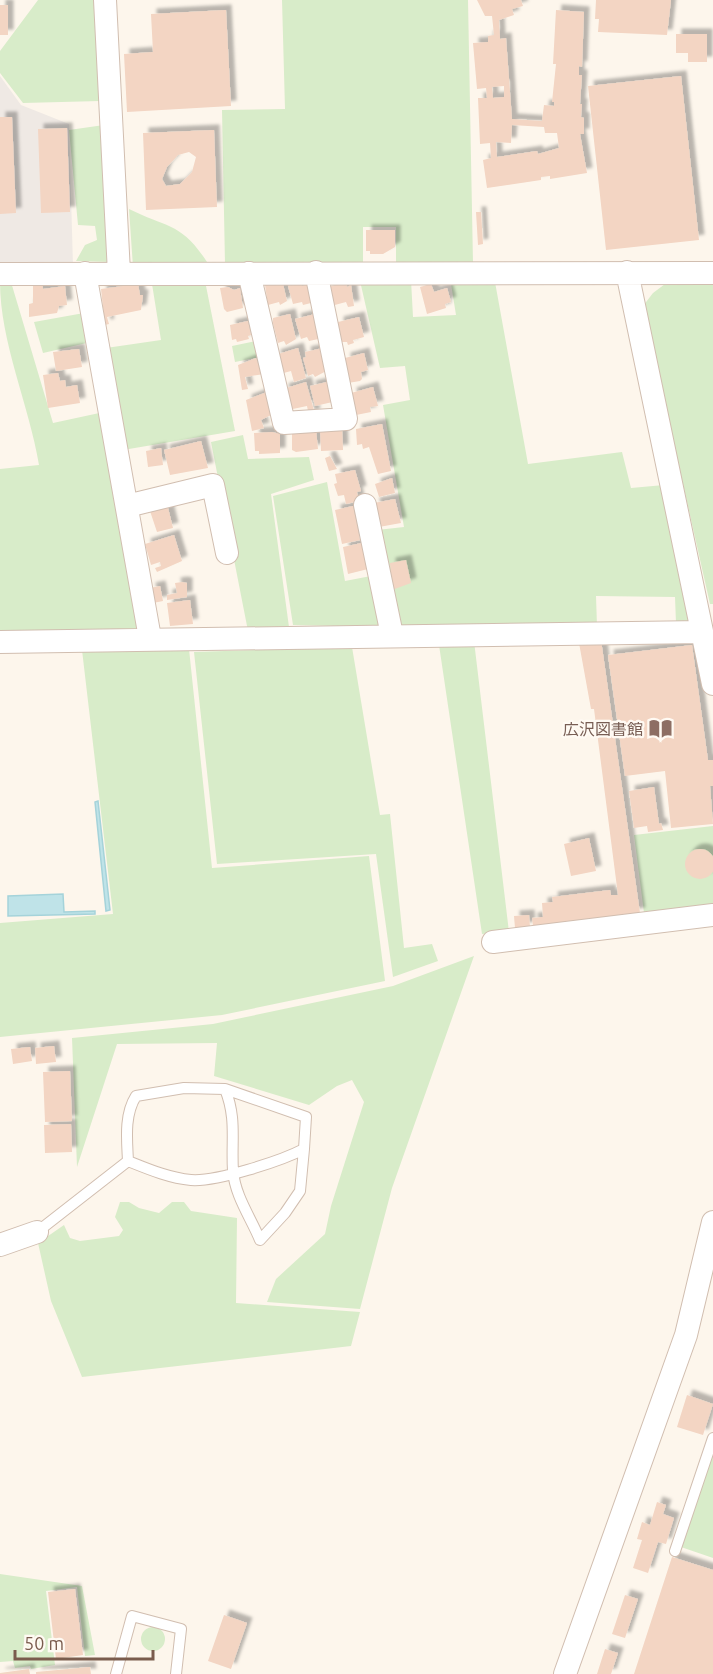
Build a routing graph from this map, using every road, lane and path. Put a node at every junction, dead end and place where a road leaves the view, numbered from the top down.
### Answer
1 (105, 0) edge
2 (316, 272) junction
3 (627, 272) junction
4 (85, 273) junction
5 (119, 273) junction
6 (249, 273) junction
7 (713, 273) edge
8 (0, 274) edge
9 (365, 505) dead end
10 (127, 506) junction
11 (227, 553) dead end
12 (702, 632) junction
13 (392, 636) junction
14 (150, 638) junction
15 (0, 642) edge
16 (713, 684) edge
17 (713, 915) edge
18 (493, 942) dead end
19 (225, 1089) junction
20 (303, 1149) junction
21 (128, 1161) junction
22 (233, 1173) junction
23 (713, 1222) edge
24 (37, 1232) joint
25 (0, 1245) edge
26 (713, 1438) edge
27 (675, 1551) dead end
28 (116, 1674) edge
29 (176, 1674) edge
30 (565, 1674) edge

1 - 5 street
2 - 3 street
2 - 6 street
2 - 6 street
3 - 7 street
3 - 12 street
4 - 5 street
4 - 8 street
4 - 10 street
5 - 6 street
9 - 13 street
10 - 11 street
10 - 14 street
12 - 13 street
12 - 16 street
13 - 14 street
14 - 15 street
17 - 18 street
19 - 20 lane
19 - 21 lane
19 - 22 lane
20 - 22 lane
20 - 22 lane
21 - 22 lane
21 - 24 lane
23 - 30 street
24 - 25 street
26 - 27 lane
28 - 29 lane

